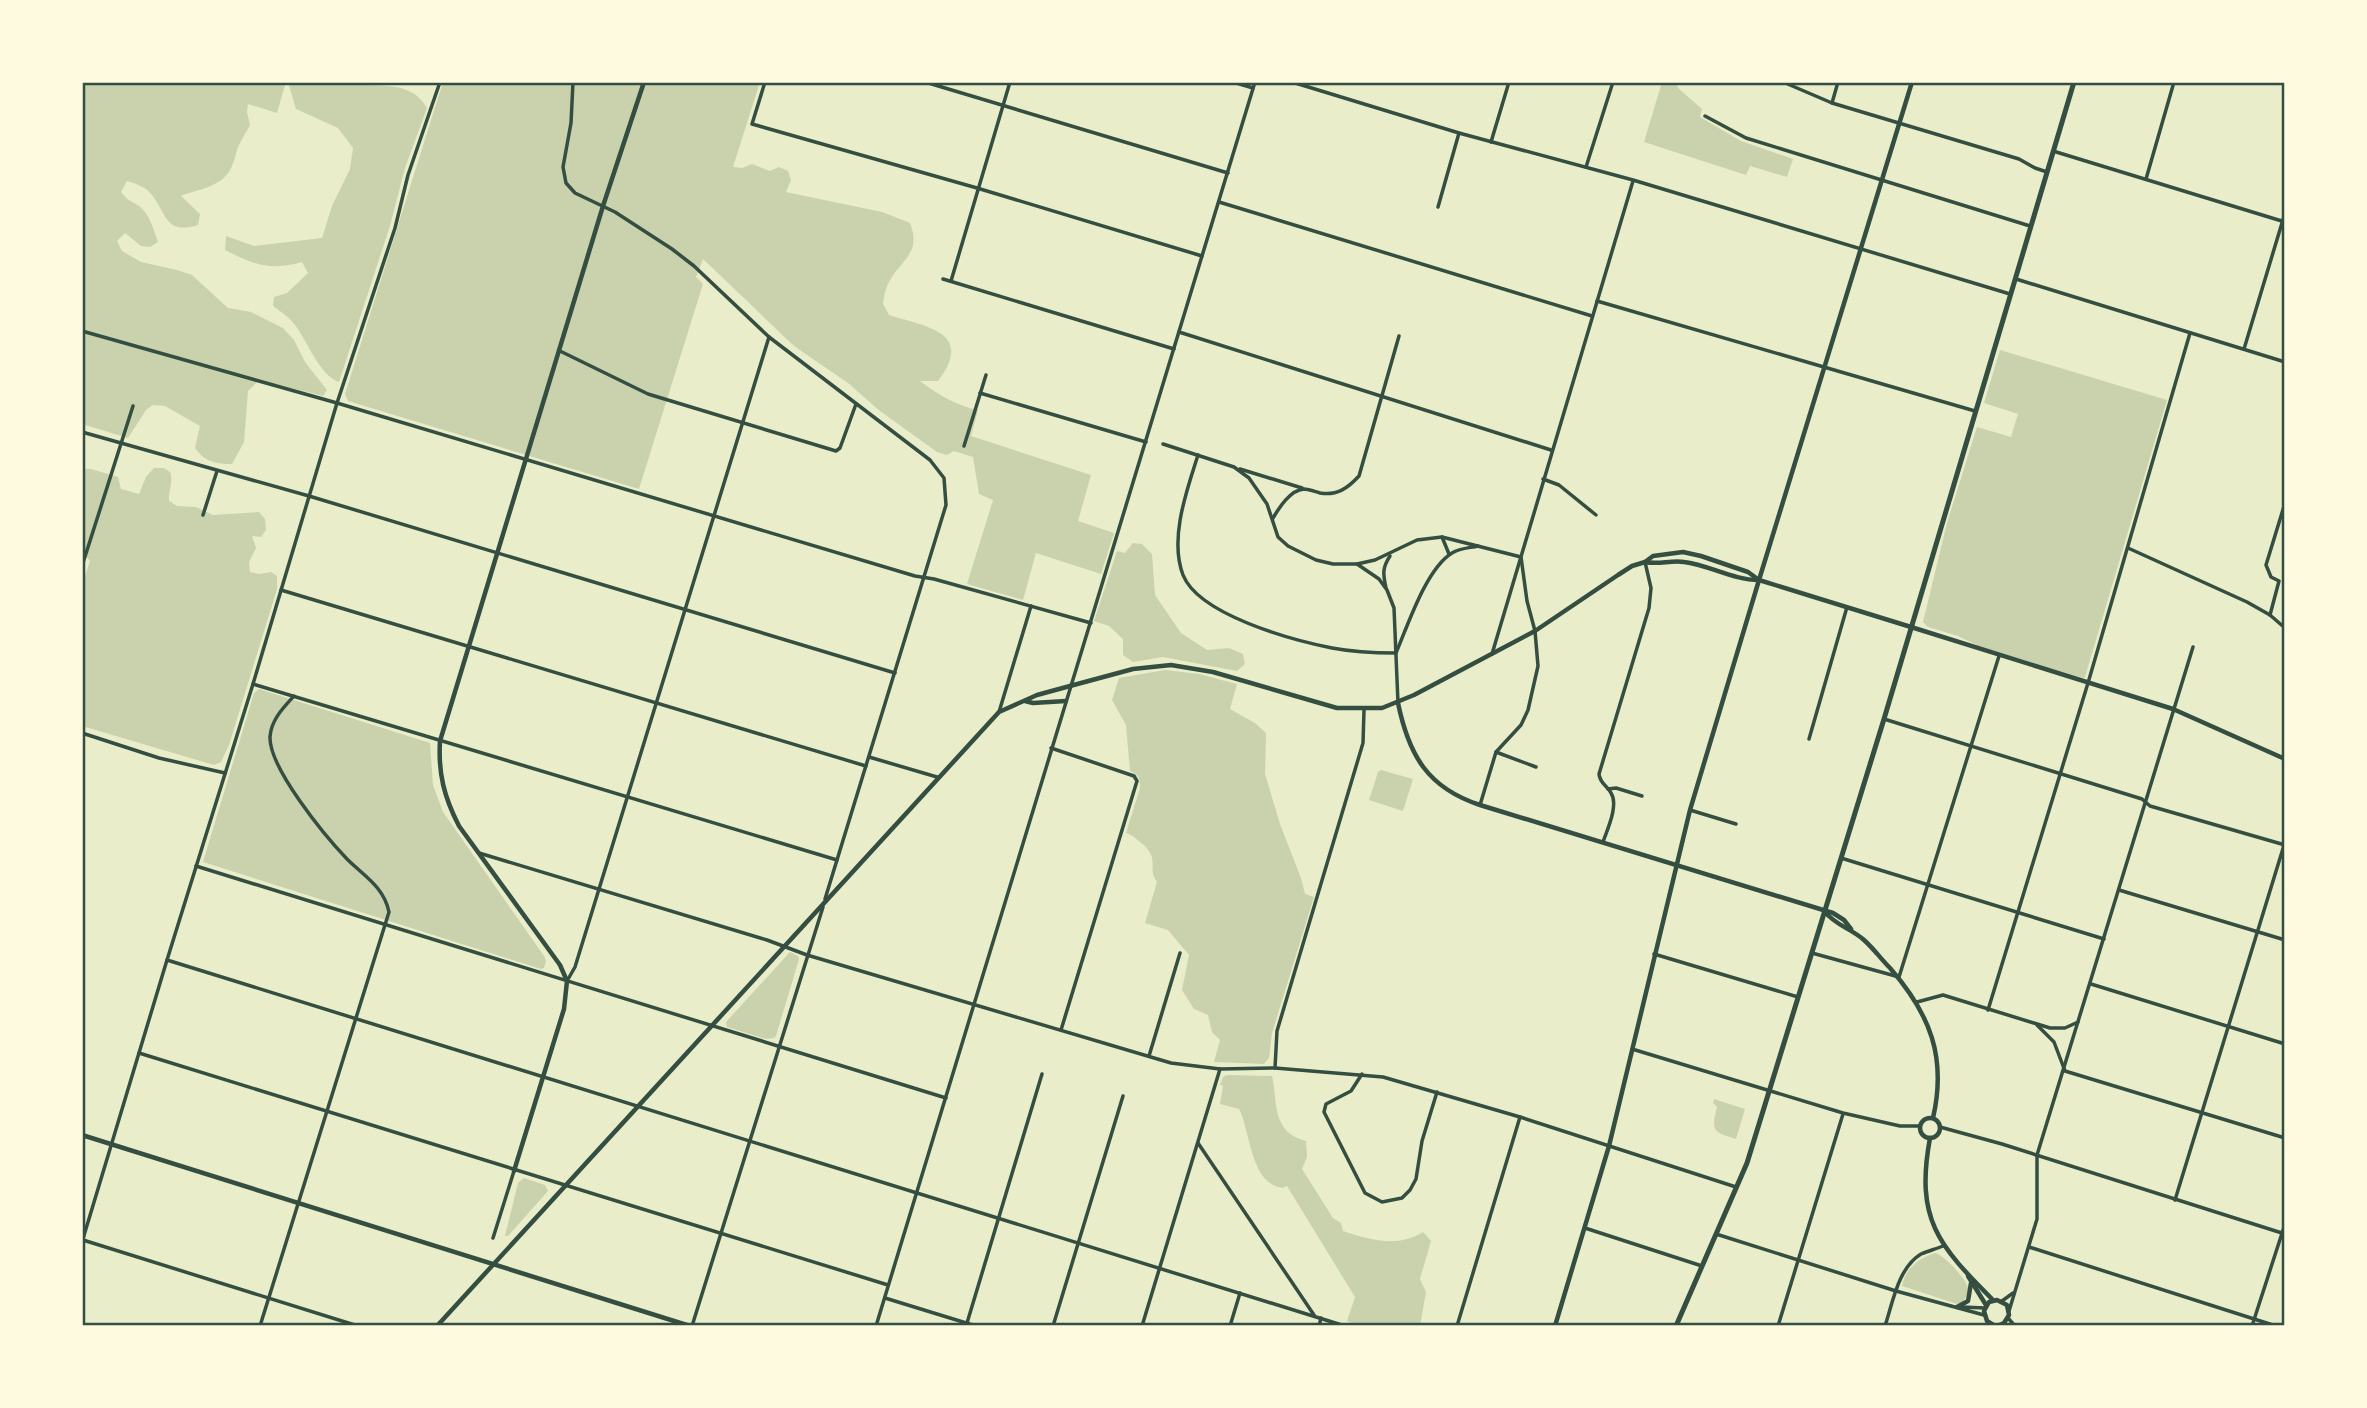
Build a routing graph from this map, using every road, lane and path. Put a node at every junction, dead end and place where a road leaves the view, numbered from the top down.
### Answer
1 (440, 82) edge
2 (573, 82) edge
3 (644, 82) edge
4 (765, 82) edge
5 (925, 82) edge
6 (1010, 82) edge
7 (1233, 82) edge
8 (1255, 82) edge
9 (1292, 82) edge
10 (1510, 82) edge
11 (1613, 82) edge
12 (1783, 82) edge
13 (1838, 82) edge
14 (1913, 82) edge
15 (2074, 82) edge
16 (2174, 82) edge
17 (1253, 88) junction
18 (1832, 103) junction
19 (1003, 105) junction
20 (1705, 116) dead end
21 (1900, 124) junction
22 (1459, 133) junction
23 (1491, 142) junction
24 (2053, 150) junction
25 (1586, 167) junction
26 (1228, 173) junction
27 (2047, 173) junction
28 (2146, 179) junction
29 (1633, 180) junction
30 (1881, 180) junction
31 (977, 188) junction
32 (1219, 202) junction
33 (603, 206) junction
34 (1438, 207) dead end
35 (2285, 213) edge
36 (2283, 222) edge
37 (2031, 226) junction
38 (1860, 250) junction
39 (1202, 257) junction
40 (2014, 278) junction
41 (943, 279) dead end
42 (951, 281) junction
43 (2010, 294) junction
44 (1597, 301) junction
45 (1592, 316) junction
46 (82, 331) edge
47 (1179, 332) junction
48 (2190, 333) junction
49 (1399, 336) dead end
50 (769, 337) junction
51 (1174, 349) junction
52 (2244, 349) junction
53 (560, 351) junction
54 (2285, 362) edge
55 (1824, 366) junction
56 (986, 376) dead end
57 (980, 393) junction
58 (1382, 395) junction
59 (337, 403) junction
60 (856, 404) junction
61 (134, 406) dead end
62 (1975, 411) junction
63 (743, 422) junction
64 (82, 432) edge
65 (121, 441) junction
66 (1146, 442) junction
67 (1163, 444) dead end
68 (964, 446) dead end
69 (1552, 450) junction
70 (1198, 455) junction
71 (526, 459) junction
72 (1234, 467) junction
73 (217, 471) junction
74 (1543, 479) junction
75 (1304, 489) junction
76 (309, 496) junction
77 (2285, 503) edge
78 (203, 515) dead end
79 (1595, 515) dead end
80 (714, 516) junction
81 (1273, 518) junction
82 (1442, 537) junction
83 (1478, 546) junction
84 (2127, 548) junction
85 (498, 553) junction
86 (1392, 554) junction
87 (1450, 554) junction
88 (1521, 557) junction
89 (1645, 562) junction
90 (1357, 564) junction
91 (82, 566) edge
92 (922, 578) junction
93 (1759, 580) junction
94 (2279, 582) junction
95 (2285, 584) edge
96 (281, 590) junction
97 (1387, 590) junction
98 (1031, 606) junction
99 (1847, 607) junction
100 (685, 610) junction
101 (2270, 615) junction
102 (1091, 624) junction
103 (1911, 627) junction
104 (2285, 628) edge
105 (1535, 631) junction
106 (469, 647) junction
107 (2193, 647) dead end
108 (1396, 653) junction
109 (1492, 656) junction
110 (1999, 656) junction
111 (895, 673) junction
112 (253, 684) junction
113 (2088, 684) junction
114 (1070, 686) junction
115 (294, 696) junction
116 (1024, 700) junction
117 (1066, 701) junction
118 (657, 702) junction
119 (1398, 704) junction
120 (2173, 709) junction
121 (1364, 710) junction
122 (999, 712) junction
123 (1884, 719) junction
124 (82, 733) edge
125 (1809, 739) dead end
126 (440, 741) junction
127 (1971, 747) junction
128 (1051, 748) junction
129 (1496, 752) junction
130 (869, 757) junction
131 (2285, 759) edge
132 (866, 766) junction
133 (1536, 767) dead end
134 (225, 773) junction
135 (2060, 774) junction
136 (937, 777) junction
137 (1608, 789) junction
138 (1642, 796) dead end
139 (628, 797) junction
140 (2146, 803) junction
141 (1480, 805) junction
142 (1690, 810) junction
143 (1736, 824) dead end
144 (1603, 844) junction
145 (2285, 844) edge
146 (479, 853) junction
147 (1840, 858) junction
148 (837, 860) junction
149 (1676, 864) junction
150 (196, 866) junction
151 (1929, 885) junction
152 (599, 889) junction
153 (2119, 890) junction
154 (824, 902) junction
155 (1824, 912) junction
156 (2018, 912) junction
157 (385, 925) junction
158 (2256, 931) junction
159 (2104, 939) junction
160 (2285, 940) edge
161 (786, 946) junction
162 (1180, 953) dead end
163 (1812, 953) junction
164 (1654, 954) junction
165 (807, 955) junction
166 (167, 960) junction
167 (1899, 977) junction
168 (568, 981) junction
169 (2091, 984) junction
170 (1798, 997) junction
171 (1917, 1002) junction
172 (974, 1003) junction
173 (1988, 1010) junction
174 (355, 1018) junction
175 (2081, 1019) junction
176 (2037, 1025) junction
177 (712, 1026) junction
178 (2228, 1026) junction
179 (1061, 1030) junction
180 (2285, 1044) edge
181 (779, 1046) junction
182 (1632, 1049) junction
183 (139, 1053) junction
184 (1149, 1056) junction
185 (1275, 1068) junction
186 (1220, 1069) junction
187 (2065, 1072) junction
188 (1042, 1074) dead end
189 (1362, 1074) junction
190 (543, 1076) junction
191 (1769, 1091) junction
192 (1437, 1092) junction
193 (1123, 1096) dead end
194 (946, 1098) junction
195 (639, 1105) junction
196 (326, 1110) junction
197 (1843, 1113) junction
198 (2202, 1114) junction
199 (1520, 1117) junction
200 (1933, 1118) junction
201 (1920, 1126) junction
202 (1940, 1128) junction
203 (82, 1135) edge
204 (1930, 1138) junction
205 (2285, 1138) edge
206 (749, 1139) junction
207 (1198, 1143) junction
208 (112, 1144) junction
209 (1609, 1146) junction
210 (2037, 1155) junction
211 (514, 1171) junction
212 (565, 1185) junction
213 (1736, 1187) junction
214 (917, 1192) junction
215 (2175, 1200) junction
216 (298, 1202) junction
217 (999, 1217) junction
218 (2285, 1224) edge
219 (1584, 1228) junction
220 (721, 1233) junction
221 (1716, 1234) junction
222 (2283, 1234) edge
223 (493, 1238) dead end
224 (82, 1240) edge
225 (1079, 1242) junction
226 (1943, 1246) junction
227 (2029, 1247) junction
228 (1799, 1259) junction
229 (494, 1263) junction
230 (1702, 1266) junction
231 (1160, 1268) junction
232 (1968, 1276) junction
233 (1970, 1282) junction
234 (888, 1285) junction
235 (1896, 1291) junction
236 (2015, 1292) junction
237 (1240, 1293) junction
238 (268, 1298) junction
239 (885, 1298) junction
240 (1993, 1300) junction
241 (2001, 1301) junction
242 (1985, 1306) junction
243 (1957, 1307) junction
244 (1314, 1315) junction
245 (1984, 1315) junction
246 (2009, 1315) junction
247 (1321, 1318) junction
248 (2254, 1319) junction
249 (967, 1323) junction
250 (1997, 1325) edge
251 (260, 1326) edge
252 (358, 1326) edge
253 (437, 1326) edge
254 (691, 1326) edge
255 (876, 1326) edge
256 (976, 1326) edge
257 (1054, 1326) edge
258 (1142, 1326) edge
259 (1230, 1326) edge
260 (1318, 1326) edge
261 (1345, 1326) edge
262 (1457, 1326) edge
263 (1555, 1326) edge
264 (1676, 1326) edge
265 (1778, 1326) edge
266 (1885, 1326) edge
267 (2015, 1326) edge
268 (2252, 1326) edge
269 (2276, 1326) edge

1 - 59 street
2 - 33 street
3 - 33 main road
4 - 31 street
5 - 19 street
6 - 19 street
7 - 17 street
8 - 17 street
9 - 22 street
10 - 23 street
11 - 25 street
12 - 18 street
13 - 18 street
14 - 21 main road
15 - 24 main road
16 - 28 street
17 - 26 street
18 - 21 street
19 - 26 street
19 - 31 street
20 - 30 street
21 - 27 street
21 - 30 main road
22 - 23 street
22 - 34 street
23 - 25 street
24 - 27 main road
24 - 28 street
25 - 29 street
26 - 32 street
27 - 37 main road
28 - 36 street
29 - 38 street
29 - 44 street
30 - 37 street
30 - 38 main road
31 - 39 street
31 - 42 street
32 - 39 street
32 - 45 street
33 - 50 street
33 - 53 main road
35 - 36 street
36 - 52 street
37 - 40 main road
38 - 43 street
38 - 55 main road
39 - 47 street
40 - 43 main road
40 - 48 street
41 - 42 street
42 - 51 street
43 - 62 main road
44 - 45 street
44 - 55 street
45 - 69 street
46 - 59 street
47 - 51 street
47 - 58 street
48 - 52 street
48 - 84 street
49 - 58 street
50 - 60 street
50 - 63 street
51 - 66 street
52 - 54 street
53 - 63 street
53 - 71 main road
55 - 62 street
55 - 93 main road
56 - 57 street
57 - 66 street
57 - 68 street
58 - 69 street
58 - 75 street
59 - 71 street
59 - 76 street
60 - 63 street
60 - 92 street
61 - 65 street
62 - 103 main road
63 - 80 street
64 - 65 street
65 - 73 street
65 - 91 street
66 - 102 street
67 - 70 street
69 - 74 street
70 - 72 street
70 - 108 street
71 - 80 street
71 - 85 main road
72 - 75 street
72 - 81 street
73 - 76 street
73 - 78 street
74 - 79 street
74 - 88 street
75 - 81 street
76 - 85 street
76 - 96 street
77 - 94 street
80 - 92 street
80 - 100 street
81 - 90 street
82 - 83 street
82 - 86 street
82 - 87 street
83 - 87 street
83 - 88 street
84 - 101 street
84 - 113 street
85 - 100 street
85 - 106 main road
86 - 90 street
86 - 97 street
87 - 108 street
88 - 105 street
88 - 109 street
89 - 93 main road
89 - 93 main road
89 - 105 main road
89 - 137 street
90 - 97 street
92 - 98 street
92 - 111 street
93 - 99 main road
93 - 142 main road
94 - 95 street
94 - 101 street
96 - 106 street
96 - 112 street
97 - 108 street
98 - 102 street
98 - 122 street
99 - 103 main road
99 - 125 street
100 - 111 street
100 - 118 street
101 - 104 street
102 - 114 street
103 - 110 main road
103 - 123 main road
105 - 109 main road
105 - 129 street
106 - 118 street
106 - 126 main road
107 - 120 street
108 - 119 street
109 - 119 main road
110 - 113 main road
110 - 127 street
111 - 130 street
112 - 115 street
112 - 134 street
113 - 120 main road
113 - 135 street
114 - 116 main road
114 - 117 street
114 - 121 main road
115 - 126 street
115 - 157 street
116 - 117 main road
116 - 122 main road
117 - 128 street
118 - 132 street
118 - 139 street
119 - 121 main road
119 - 141 main road
120 - 131 main road
120 - 140 street
121 - 185 street
122 - 136 main road
123 - 127 street
123 - 147 main road
124 - 134 street
126 - 139 street
126 - 146 main road
127 - 135 street
127 - 151 street
128 - 172 street
128 - 179 street
129 - 133 street
129 - 141 street
130 - 132 street
130 - 136 street
132 - 148 street
134 - 150 street
135 - 140 street
135 - 156 street
136 - 154 main road
137 - 138 street
137 - 144 street
139 - 148 street
139 - 152 street
140 - 145 street
140 - 153 street
141 - 144 main road
142 - 143 street
142 - 149 main road
144 - 149 main road
145 - 158 street
146 - 152 street
146 - 168 main road
147 - 151 street
147 - 155 main road
148 - 154 street
149 - 155 main road
149 - 164 main road
150 - 157 street
150 - 166 street
151 - 156 street
151 - 167 street
152 - 161 street
152 - 168 street
153 - 158 street
153 - 159 street
154 - 161 main road
154 - 165 street
155 - 163 main road
155 - 167 main road
156 - 159 street
156 - 173 street
157 - 168 street
157 - 174 street
158 - 160 street
158 - 178 street
159 - 169 street
161 - 165 street
161 - 177 main road
162 - 184 street
163 - 167 street
163 - 170 main road
164 - 170 street
164 - 182 main road
165 - 172 street
165 - 181 street
166 - 174 street
166 - 183 street
167 - 171 main road
168 - 177 street
168 - 190 main road
169 - 175 street
169 - 178 street
170 - 191 main road
171 - 173 street
171 - 200 main road
172 - 179 street
172 - 194 street
173 - 176 street
174 - 190 street
174 - 196 street
175 - 176 street
175 - 187 street
176 - 187 street
177 - 181 street
177 - 195 main road
178 - 180 street
178 - 198 street
179 - 184 street
181 - 194 street
181 - 206 street
182 - 191 street
182 - 209 main road
183 - 196 street
183 - 208 street
184 - 186 street
185 - 186 street
185 - 189 street
186 - 207 street
187 - 198 street
187 - 210 street
188 - 217 street
189 - 192 street
189 - 192 street
190 - 195 street
190 - 211 main road
191 - 197 street
191 - 213 main road
192 - 199 street
193 - 225 street
194 - 214 street
195 - 206 street
195 - 212 main road
196 - 211 street
196 - 216 street
197 - 201 street
197 - 228 street
198 - 205 street
198 - 215 street
199 - 209 street
199 - 262 street
200 - 201 main road
200 - 202 main road
201 - 204 main road
202 - 204 main road
202 - 210 street
203 - 208 main road
204 - 226 main road
206 - 214 street
206 - 220 street
207 - 231 street
207 - 244 street
208 - 216 main road
208 - 224 street
209 - 213 street
209 - 219 main road
210 - 215 street
210 - 227 street
211 - 212 street
211 - 223 street
212 - 220 street
212 - 229 main road
213 - 221 main road
214 - 217 street
214 - 234 street
215 - 222 street
216 - 229 main road
216 - 238 street
217 - 225 street
217 - 249 street
218 - 222 street
219 - 230 street
219 - 263 main road
220 - 234 street
220 - 254 street
221 - 228 street
221 - 230 main road
222 - 248 street
224 - 238 street
225 - 231 street
225 - 257 street
226 - 232 main road
226 - 235 street
227 - 236 street
227 - 248 street
228 - 235 street
228 - 265 street
229 - 253 main road
229 - 254 main road
230 - 264 main road
231 - 237 street
231 - 258 street
232 - 233 main road
232 - 240 main road
233 - 242 main road
233 - 243 main road
234 - 239 street
235 - 243 street
235 - 266 street
236 - 241 street
236 - 246 street
237 - 244 street
237 - 259 street
238 - 251 street
238 - 252 street
239 - 249 street
239 - 255 street
240 - 241 main road
240 - 242 main road
241 - 246 main road
242 - 243 street
242 - 245 main road
243 - 245 street
244 - 247 street
245 - 250 main road
246 - 250 main road
246 - 267 street
247 - 260 street
247 - 261 street
248 - 268 street
248 - 269 street
249 - 256 street

